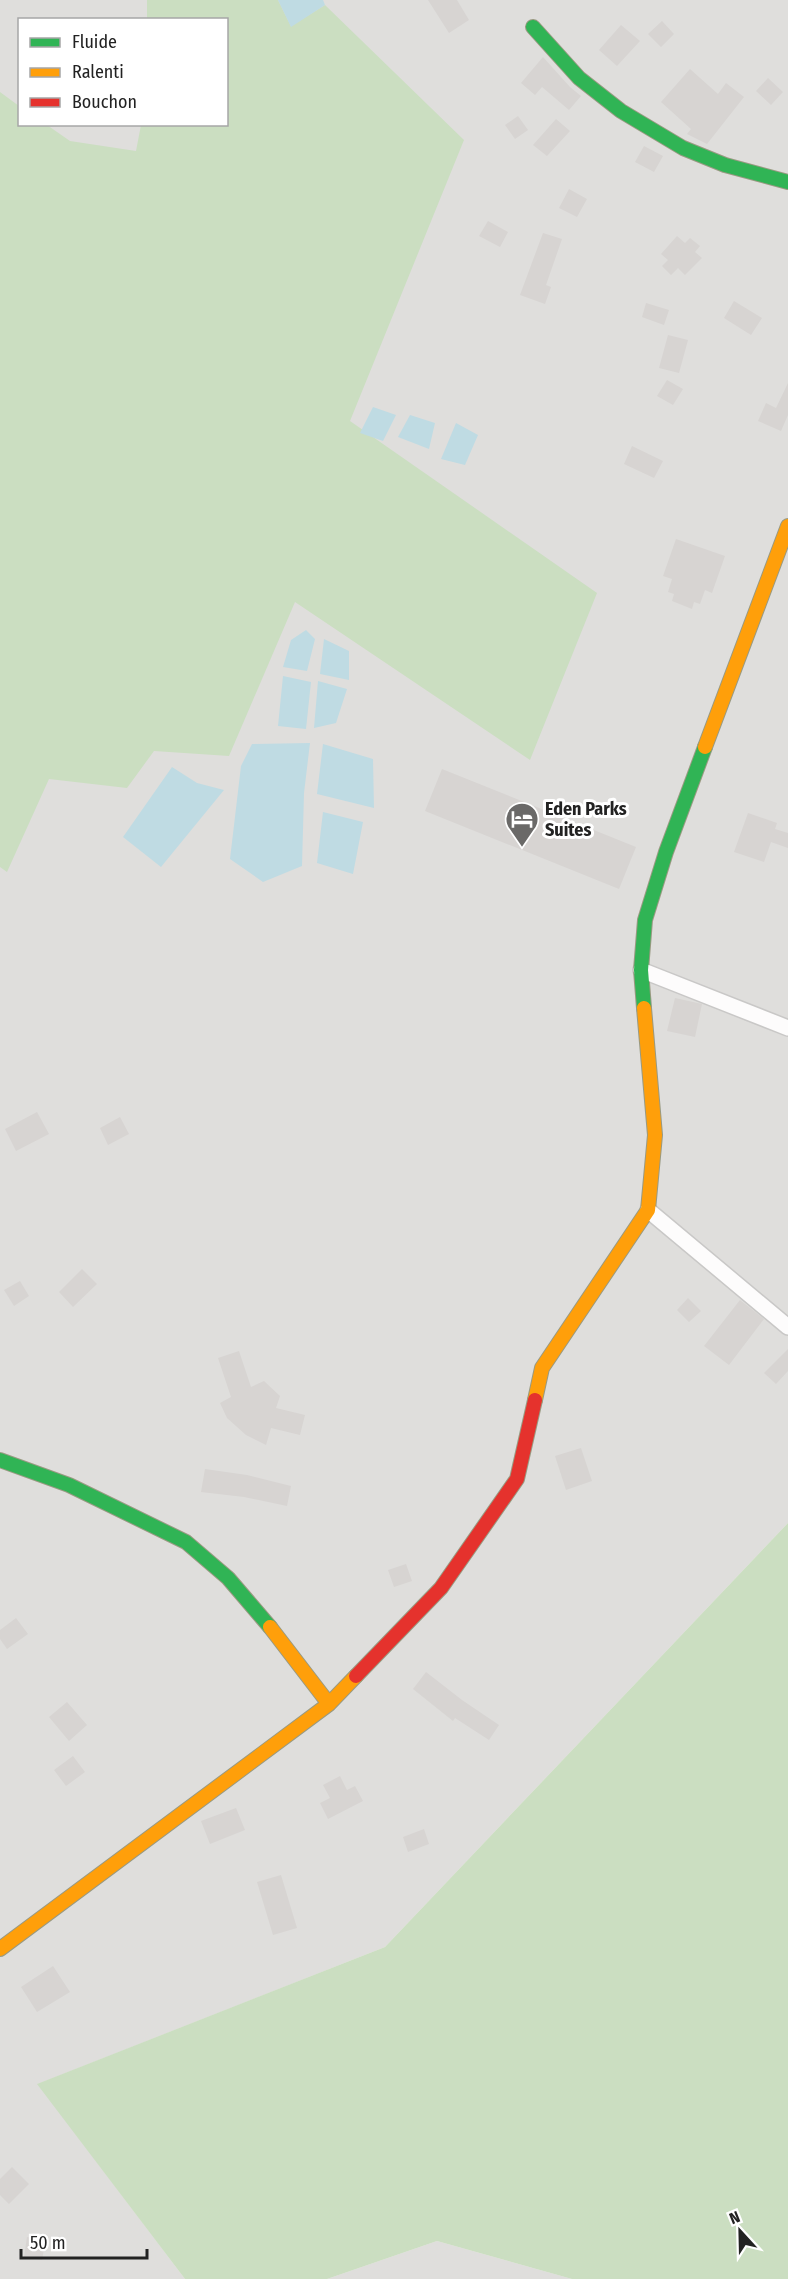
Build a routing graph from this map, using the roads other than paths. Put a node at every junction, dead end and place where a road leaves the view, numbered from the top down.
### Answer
1 (533, 27) dead end
2 (788, 182) edge
3 (788, 526) edge
4 (642, 970) junction
5 (788, 1028) edge
6 (648, 1210) junction
7 (788, 1328) edge
8 (0, 1460) edge
9 (329, 1704) junction
10 (0, 1949) edge

1 - 2 street
3 - 4 street
4 - 5 street
4 - 6 street
6 - 7 street
6 - 9 street
8 - 9 street
9 - 10 street

